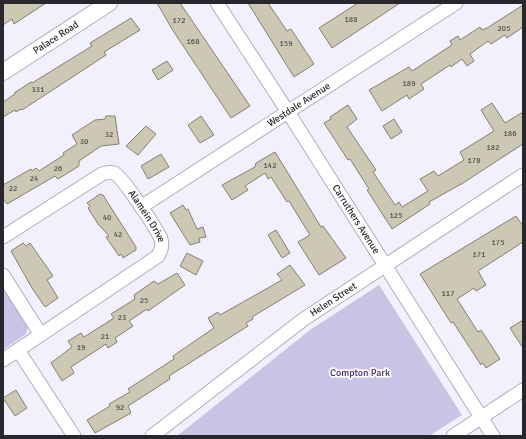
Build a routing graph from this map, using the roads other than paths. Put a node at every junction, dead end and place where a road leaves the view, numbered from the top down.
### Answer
1 (109, 3) edge
2 (217, 3) edge
3 (456, 3) edge
4 (3, 72) edge
5 (288, 112) junction
6 (523, 176) edge
7 (141, 207) junction
8 (3, 237) edge
9 (385, 265) junction
10 (3, 275) edge
11 (41, 335) junction
12 (18, 350) junction
13 (3, 360) edge
14 (523, 390) edge
15 (481, 417) junction
16 (74, 436) edge
17 (152, 436) edge
18 (452, 436) edge
19 (493, 436) edge

1 - 4 street, Palace Road
2 - 5 street, Carruthers Avenue
3 - 5 street, Westdale Avenue
5 - 7 street, Westdale Avenue
5 - 9 street, Carruthers Avenue
6 - 9 street, Helen Street
7 - 8 street, Alamein Drive
7 - 11 street, Alamein Drive
9 - 15 street, Carruthers Avenue
9 - 17 street, Helen Street
10 - 11 street
11 - 12 street, Alamein Drive
12 - 13 street, Alamein Drive
12 - 16 street
14 - 15 street
15 - 18 street
15 - 19 street, Carruthers Avenue

